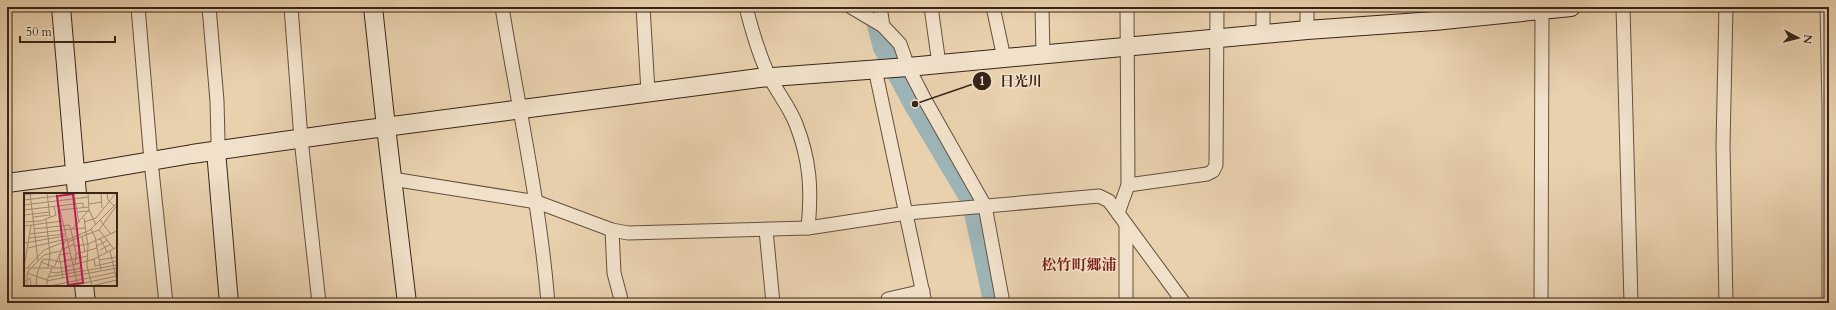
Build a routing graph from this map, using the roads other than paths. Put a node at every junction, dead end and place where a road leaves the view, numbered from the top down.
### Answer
1 (61, 7) edge
2 (138, 7) edge
3 (209, 7) edge
4 (291, 7) edge
5 (373, 7) edge
6 (502, 7) edge
7 (643, 7) edge
8 (746, 7) edge
9 (851, 7) edge
10 (880, 7) edge
11 (931, 7) edge
12 (993, 7) edge
13 (1042, 7) edge
14 (1127, 7) edge
15 (1217, 7) edge
16 (1263, 7) edge
17 (1307, 7) edge
18 (1571, 7) edge
19 (1623, 7) edge
20 (1726, 7) edge
21 (1827, 7) edge
22 (1542, 9) junction
23 (1517, 10) edge
24 (880, 24) junction
25 (1307, 30) junction
26 (1263, 34) junction
27 (1217, 38) junction
28 (1127, 47) junction
29 (1043, 55) junction
30 (1004, 58) junction
31 (939, 64) junction
32 (901, 68) junction
33 (875, 70) junction
34 (770, 77) junction
35 (648, 92) junction
36 (519, 109) junction
37 (386, 127) junction
38 (301, 139) junction
39 (216, 151) junction
40 (151, 161) junction
41 (76, 174) junction
42 (392, 180) junction
43 (7, 183) edge
44 (1128, 185) junction
45 (77, 193) edge
46 (537, 202) junction
47 (979, 206) junction
48 (907, 213) junction
49 (1118, 213) junction
50 (1126, 225) junction
51 (808, 228) junction
52 (612, 230) junction
53 (766, 230) junction
54 (84, 286) edge
55 (924, 297) edge
56 (888, 299) dead end
57 (86, 303) edge
58 (166, 303) edge
59 (229, 303) edge
60 (319, 303) edge
61 (407, 303) edge
62 (548, 303) edge
63 (622, 303) edge
64 (773, 303) edge
65 (1003, 303) edge
66 (1126, 303) edge
67 (1184, 303) edge
68 (1541, 303) edge
69 (1631, 303) edge
70 (1726, 303) edge
71 (1829, 303) edge

1 - 41 street
2 - 40 street
3 - 39 street
4 - 38 street
5 - 37 street
6 - 36 street
7 - 35 street
8 - 34 street
9 - 24 street
10 - 24 street
11 - 31 street
12 - 30 street
13 - 29 street
14 - 28 street
15 - 27 street
16 - 26 street
17 - 25 street
18 - 22 street
19 - 69 street
20 - 70 street
21 - 71 street
22 - 23 street
22 - 68 street
23 - 25 street
24 - 32 street
25 - 26 street
26 - 27 street
27 - 28 street
27 - 44 street
28 - 29 street
28 - 44 street
29 - 30 street
30 - 31 street
31 - 32 street
32 - 33 street
32 - 47 street
33 - 34 street
33 - 48 street
34 - 35 street
34 - 51 street
35 - 36 street
36 - 37 street
36 - 46 street
37 - 38 street
37 - 42 street
38 - 39 street
38 - 60 street
39 - 40 street
39 - 59 street
40 - 41 street
40 - 58 street
41 - 43 street
41 - 45 street
42 - 46 street
42 - 61 street
44 - 49 street
46 - 52 street
46 - 62 street
47 - 48 street
47 - 49 street
47 - 65 street
48 - 51 street
48 - 55 street
49 - 50 street
50 - 66 street
50 - 67 street
51 - 53 street
52 - 53 street
52 - 63 street
53 - 64 street
54 - 57 street
55 - 56 street

